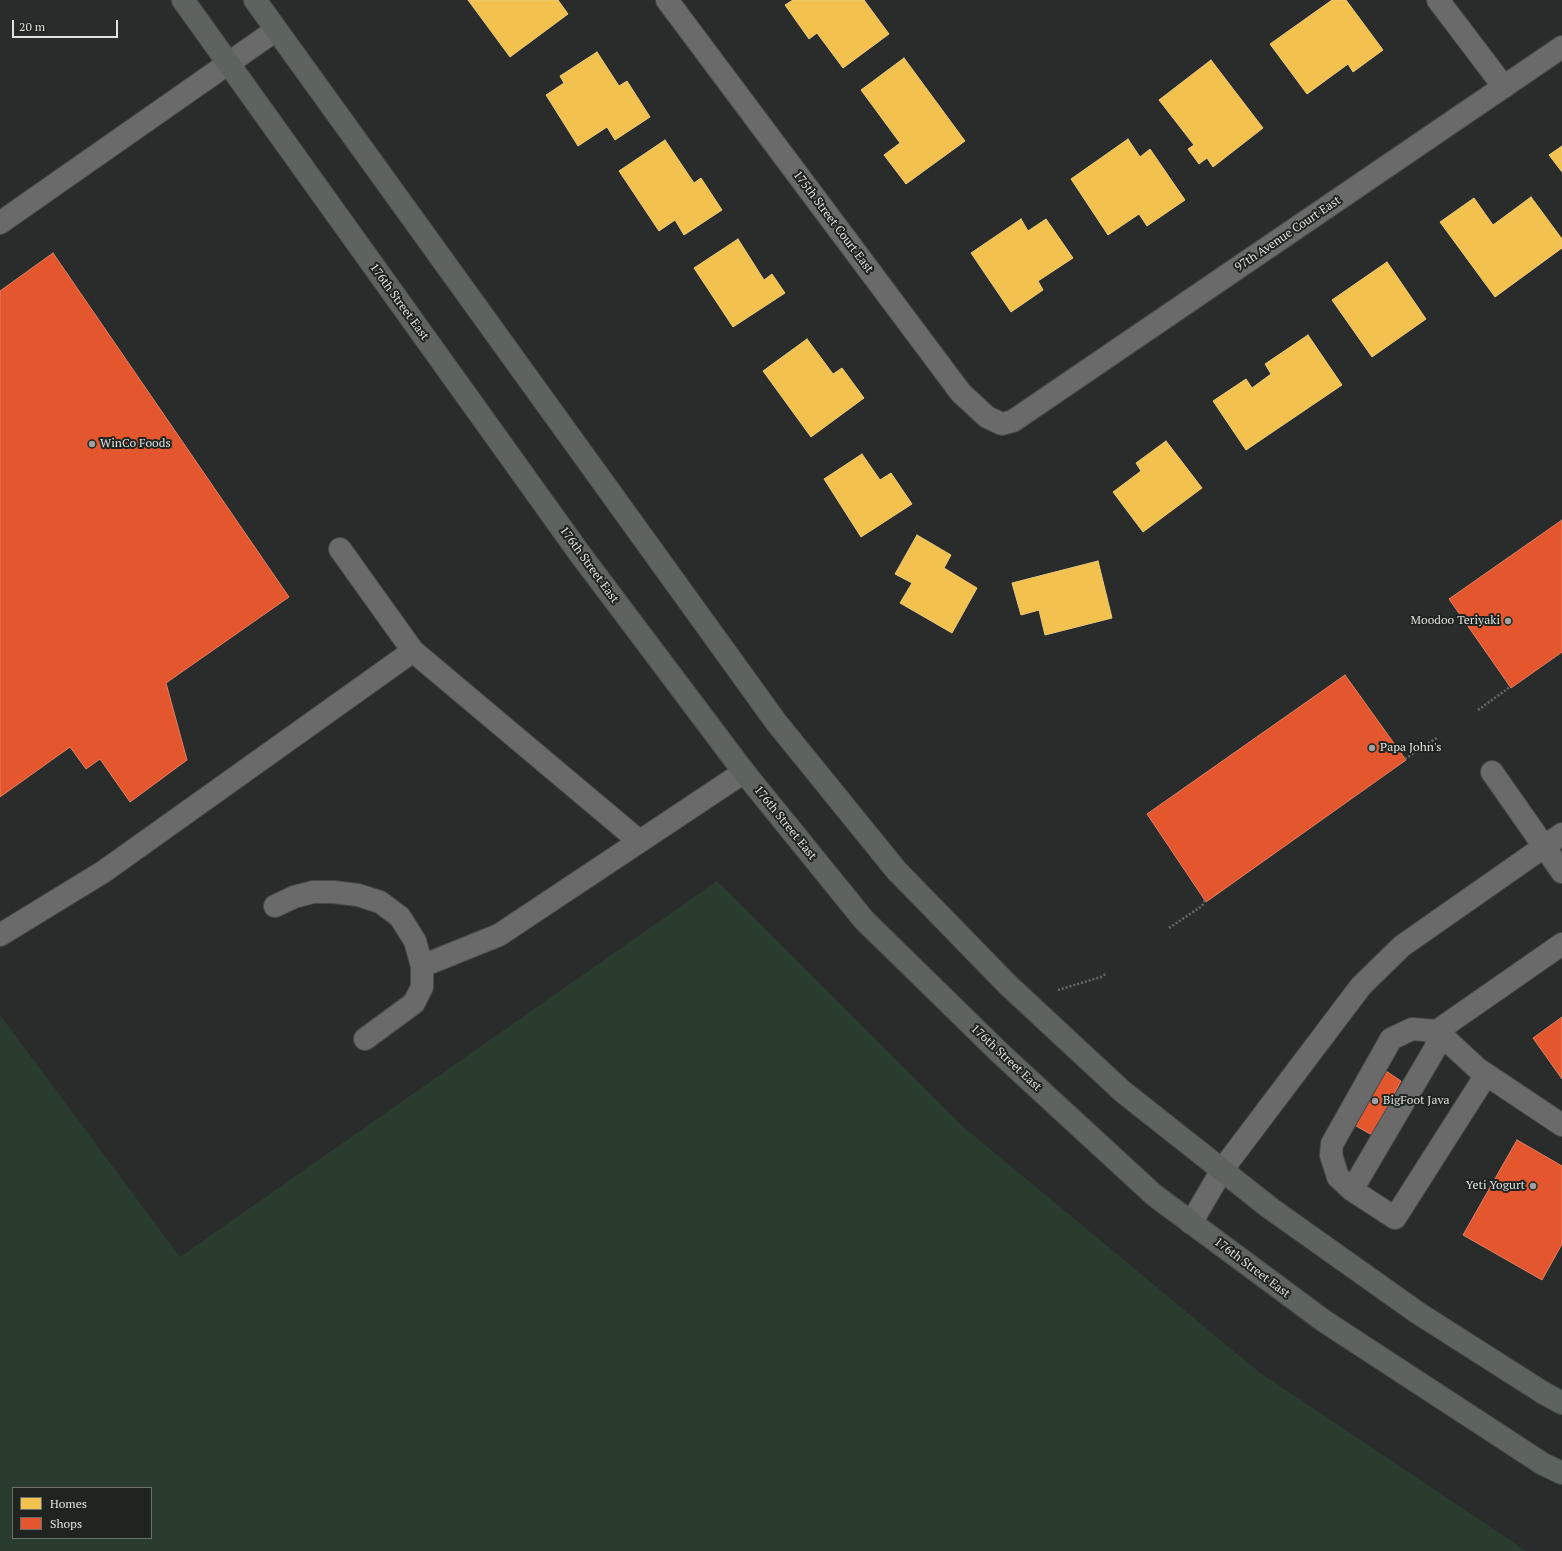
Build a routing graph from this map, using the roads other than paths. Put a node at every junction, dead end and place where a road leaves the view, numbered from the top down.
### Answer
1 (183, 0) edge
2 (255, 0) edge
3 (669, 0) edge
4 (1438, 0) edge
5 (276, 30) junction
6 (1562, 47) edge
7 (228, 63) junction
8 (1504, 87) junction
9 (0, 223) edge
10 (1013, 421) joint
11 (340, 550) dead end
12 (413, 651) junction
13 (744, 772) junction
14 (1492, 772) dead end
15 (1562, 834) edge
16 (639, 841) junction
17 (1544, 847) junction
18 (1562, 872) edge
19 (275, 906) dead end
20 (0, 935) edge
21 (1562, 944) edge
22 (422, 966) junction
23 (1437, 1031) junction
24 (365, 1039) dead end
25 (1486, 1075) junction
26 (1562, 1125) edge
27 (1222, 1170) junction
28 (1352, 1190) junction
29 (1191, 1223) junction
30 (1562, 1403) edge
31 (1562, 1473) edge

1 - 7 main road, 176th Street East
2 - 5 main road
3 - 10 street, 175th Street Court East
4 - 8 street
5 - 7 street
5 - 27 main road
6 - 8 street, 97th Avenue Court East
7 - 9 street
7 - 13 main road, 176th Street East
8 - 10 street, 97th Avenue Court East
11 - 12 street
12 - 16 street
12 - 20 street
13 - 16 street
13 - 29 main road, 176th Street East
14 - 17 street
15 - 17 street
16 - 22 street
17 - 18 street
17 - 27 street
19 - 22 street
21 - 23 street
22 - 24 street
23 - 25 street
23 - 28 street
23 - 28 street
25 - 26 street
25 - 28 street
27 - 29 street
27 - 30 main road
29 - 31 main road, 176th Street East

